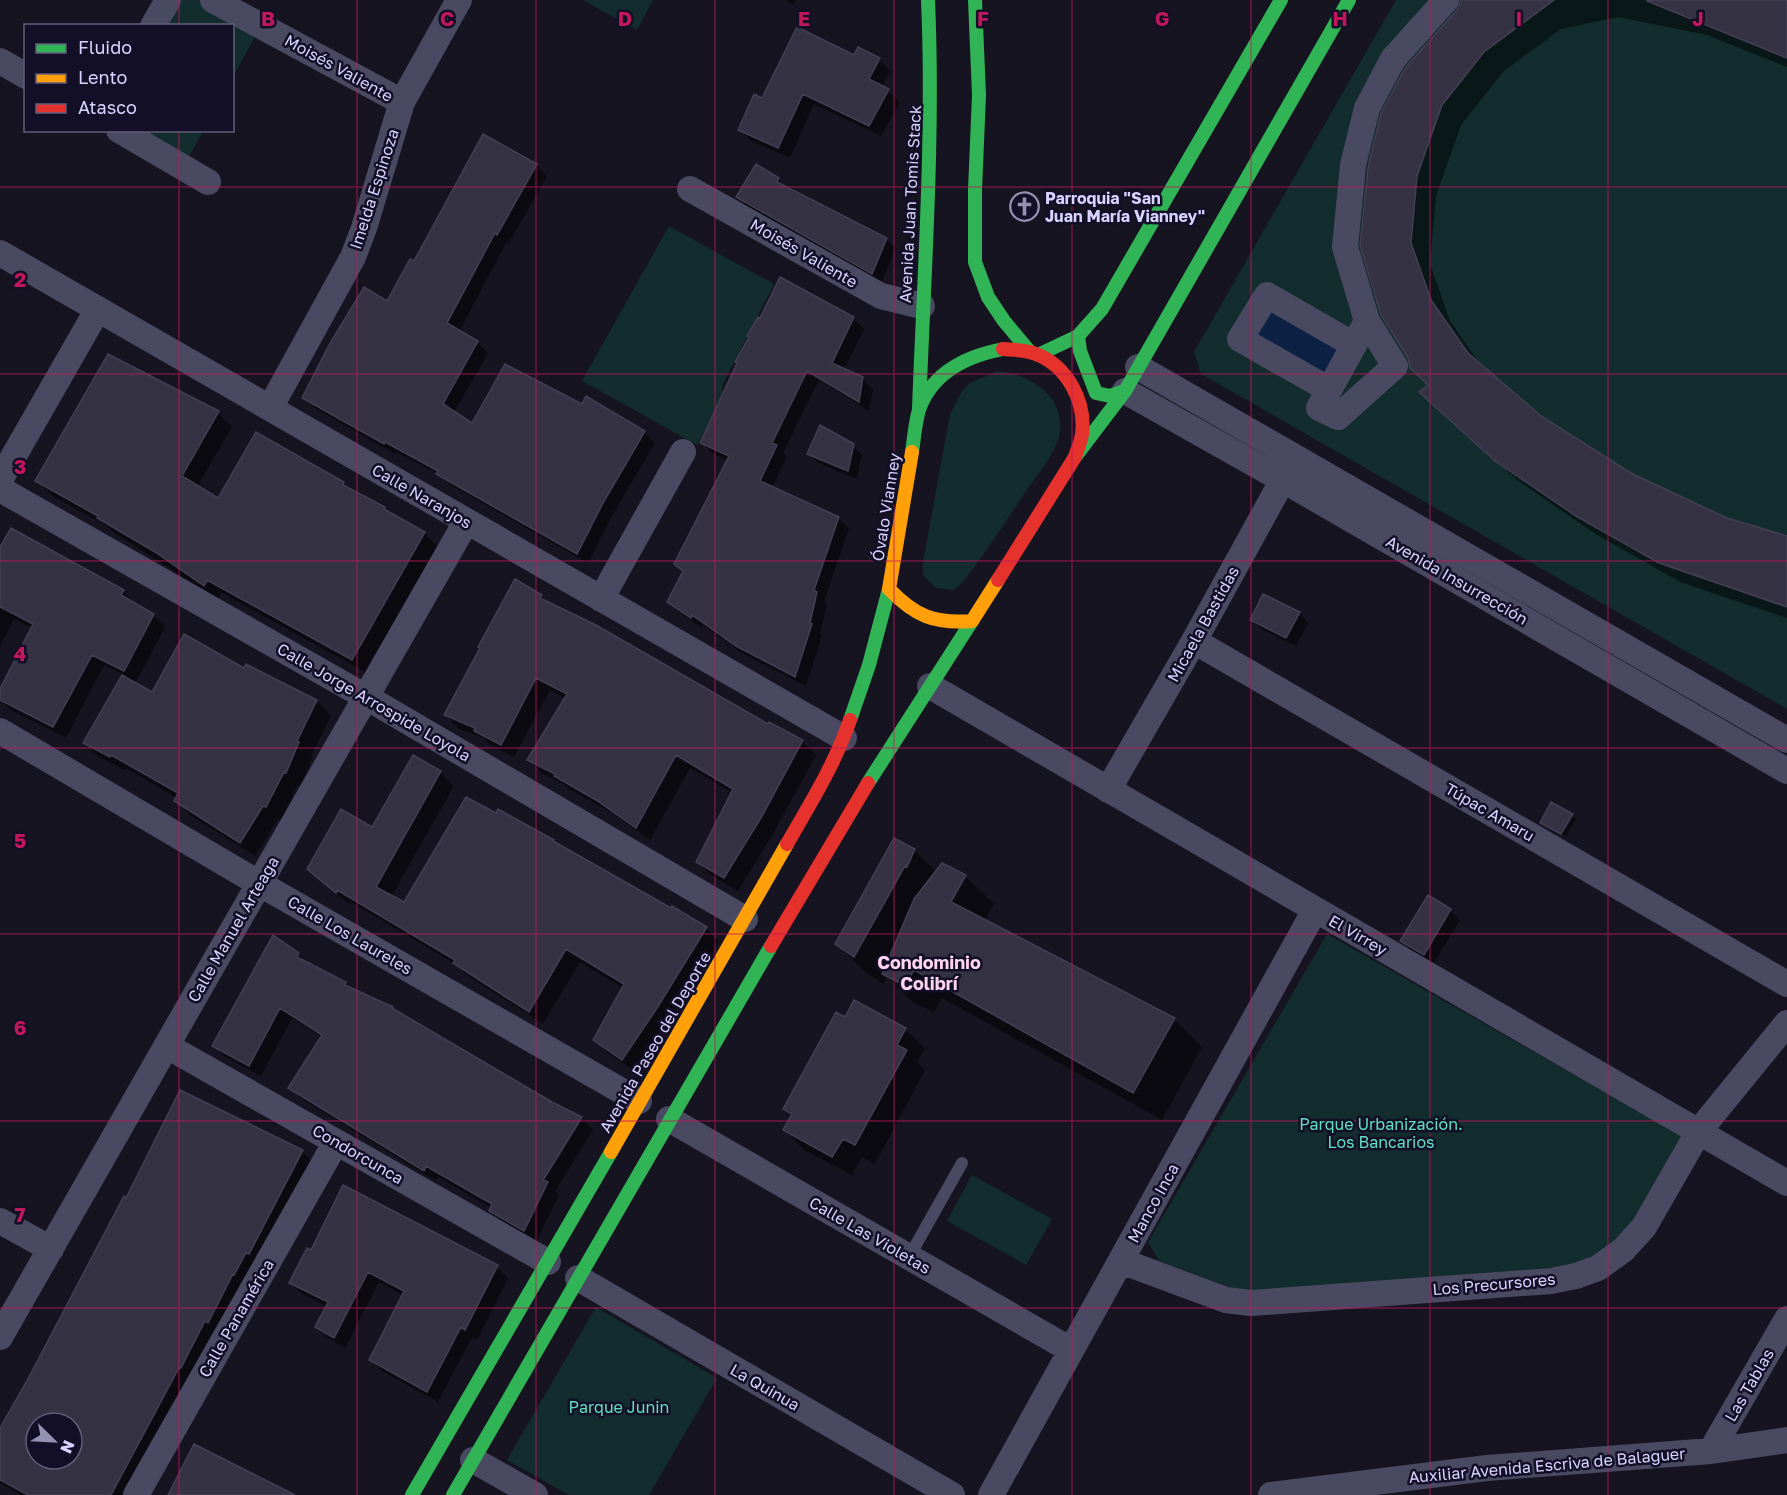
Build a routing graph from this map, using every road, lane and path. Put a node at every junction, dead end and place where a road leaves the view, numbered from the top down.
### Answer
1 (168, 0) edge
2 (213, 0) edge
3 (459, 0) edge
4 (928, 0) edge
5 (975, 0) edge
6 (1281, 0) edge
7 (1349, 0) edge
8 (1446, 0) edge
9 (154, 24) edge
10 (0, 61) edge
11 (24, 75) edge
12 (402, 102) junction
13 (122, 132) edge
14 (208, 182) dead end
15 (690, 189) dead end
16 (0, 253) edge
17 (922, 306) junction
18 (98, 309) junction
19 (1367, 321) junction
20 (1078, 336) junction
21 (1354, 345) junction
22 (1034, 354) junction
23 (1138, 367) junction
24 (1328, 389) junction
25 (1125, 391) junction
26 (270, 408) junction
27 (919, 411) junction
28 (683, 452) dead end
29 (1075, 457) junction
30 (1296, 457) junction
31 (0, 480) edge
32 (1283, 480) junction
33 (0, 489) edge
34 (466, 522) junction
35 (889, 589) junction
36 (601, 599) junction
37 (972, 621) junction
38 (1194, 641) junction
39 (930, 686) junction
40 (366, 697) junction
41 (0, 731) edge
42 (844, 738) junction
43 (1787, 740) edge
44 (1787, 771) edge
45 (1108, 790) junction
46 (260, 884) junction
47 (1315, 910) junction
48 (745, 919) junction
49 (1787, 984) edge
50 (1787, 1023) edge
51 (167, 1046) junction
52 (639, 1101) junction
53 (669, 1119) junction
54 (1699, 1131) junction
55 (336, 1142) junction
56 (962, 1163) dead end
57 (1787, 1183) edge
58 (0, 1221) edge
59 (51, 1249) junction
60 (909, 1257) junction
61 (1121, 1260) junction
62 (548, 1262) junction
63 (578, 1278) junction
64 (1787, 1319) edge
65 (0, 1337) edge
66 (1071, 1350) junction
67 (1787, 1440) edge
68 (1711, 1450) junction
69 (473, 1460) junction
70 (136, 1495) edge
71 (412, 1495) edge
72 (453, 1495) edge
73 (535, 1495) edge
74 (952, 1495) edge
75 (991, 1495) edge
76 (1271, 1495) edge

1 - 9 street
2 - 12 street, Moisés Valiente
3 - 12 street, Imelda Espinoza
4 - 17 main road, Avenida Juan Tomis Stack
5 - 22 main road
6 - 20 main road
7 - 23 main road
8 - 19 street
10 - 11 street
12 - 26 street, Imelda Espinoza
13 - 14 street
15 - 17 street, Moisés Valiente
16 - 18 street, Calle Naranjos
17 - 27 main road, Avenida Juan Tomis Stack
18 - 26 street, Calle Naranjos
18 - 31 street
19 - 21 street
19 - 24 street
20 - 22 main road
20 - 25 main road
21 - 24 street
21 - 24 street
22 - 27 main road, Óvalo Vianney
22 - 29 main road
23 - 25 main road
23 - 30 street, Avenida Insurrección
25 - 29 main road
25 - 32 street, Avenida Insurrección
26 - 34 street, Calle Naranjos
27 - 35 main road, Óvalo Vianney
28 - 36 street
29 - 37 main road
30 - 32 street, Micaela Bastidas
30 - 43 street, Avenida Insurrección
32 - 38 street, Micaela Bastidas
32 - 44 street, Avenida Insurrección
33 - 40 street, Calle Jorge Arrospide Loyola
34 - 36 street, Calle Naranjos
34 - 40 street, Calle Manuel Arteaga
35 - 37 main road
35 - 42 main road, Avenida Paseo del Deporte
36 - 42 street, Calle Naranjos
37 - 39 main road
38 - 45 street, Micaela Bastidas
38 - 49 street, Túpac Amaru
39 - 45 street, El Virrey
39 - 53 main road
40 - 46 street, Calle Manuel Arteaga
40 - 48 street, Calle Jorge Arrospide Loyola
41 - 46 street, Calle Los Laureles
42 - 48 main road, Avenida Paseo del Deporte
45 - 47 street, El Virrey
46 - 51 street, Calle Manuel Arteaga
46 - 52 street, Calle Los Laureles
47 - 54 street, El Virrey
47 - 61 street, Manco Inca
48 - 52 main road, Avenida Paseo del Deporte
50 - 54 street, Los Precursores
51 - 55 street, Condorcunca
51 - 59 street, Calle Manuel Arteaga
52 - 62 main road, Avenida Paseo del Deporte
53 - 60 street, Calle Las Violetas
53 - 63 main road
54 - 57 street, El Virrey
54 - 61 street, Los Precursores
55 - 62 street, Condorcunca
55 - 70 street, Calle Panamérica
56 - 60 lane
58 - 59 street
59 - 65 street, Calle Manuel Arteaga
60 - 66 street, Calle Las Violetas
61 - 66 street, Manco Inca
62 - 71 main road, Avenida Paseo del Deporte
63 - 69 main road
63 - 74 street, La Quinua
64 - 68 street, Las Tablas
66 - 75 street, Manco Inca
67 - 68 street, Auxiliar Avenida Escriva de Balaguer
68 - 76 street, Auxiliar Avenida Escriva de Balaguer
69 - 72 main road
69 - 73 street

